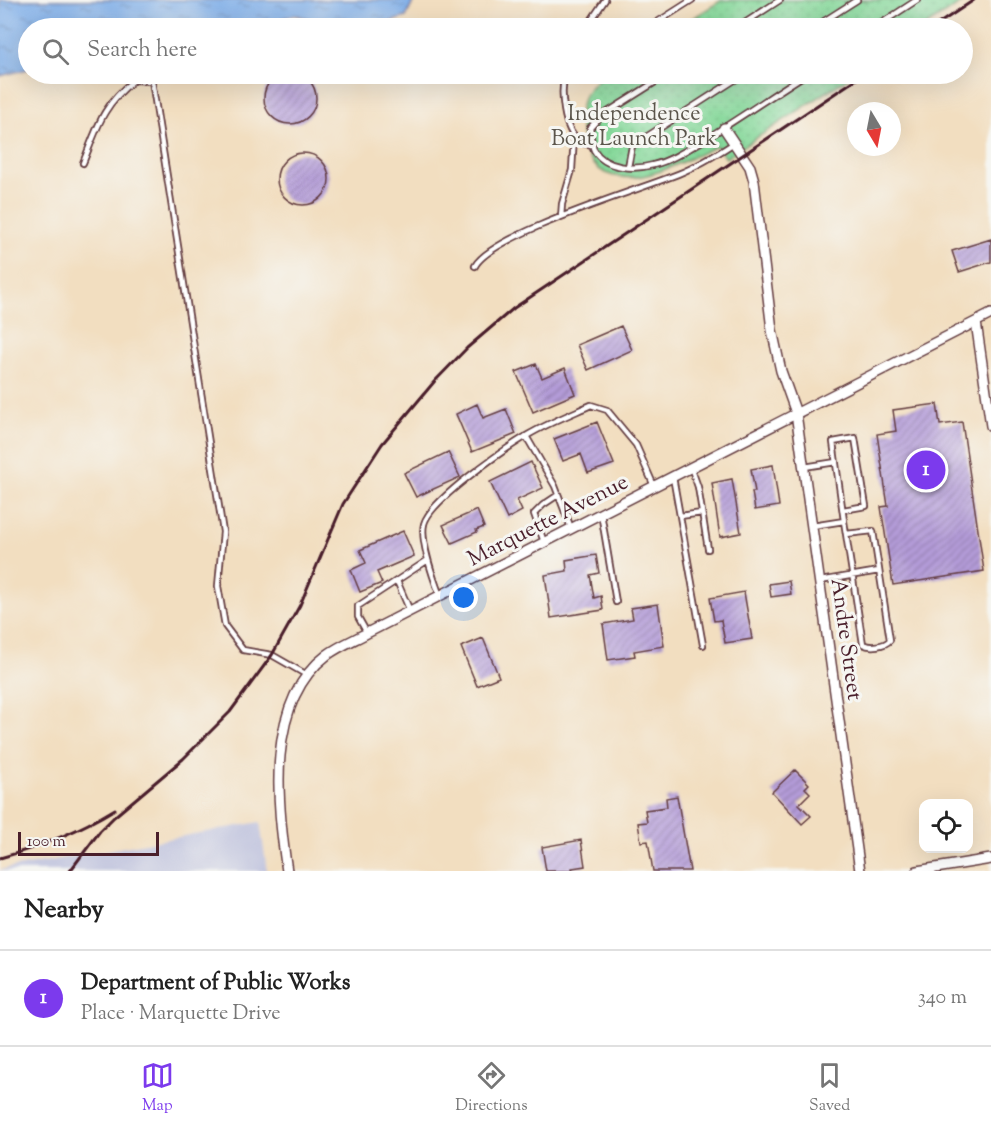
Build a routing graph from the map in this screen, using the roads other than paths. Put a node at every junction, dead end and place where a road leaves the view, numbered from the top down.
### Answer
1 (605, 0) edge
2 (692, 0) edge
3 (780, 0) edge
4 (857, 0) edge
5 (917, 0) edge
6 (593, 18) edge
7 (664, 18) edge
8 (752, 18) edge
9 (829, 18) edge
10 (889, 18) edge
11 (129, 84) edge
12 (152, 84) edge
13 (564, 84) edge
14 (652, 84) edge
15 (728, 84) edge
16 (791, 84) edge
17 (724, 128) junction
18 (574, 136) junction
19 (734, 143) junction
20 (593, 145) junction
21 (83, 163) dead end
22 (628, 167) junction
23 (561, 217) junction
24 (475, 266) dead end
25 (991, 314) edge
26 (976, 322) junction
27 (796, 413) junction
28 (991, 426) edge
29 (526, 436) junction
30 (836, 462) junction
31 (691, 467) junction
32 (804, 467) junction
33 (673, 477) junction
34 (654, 486) junction
35 (558, 495) junction
36 (843, 510) junction
37 (601, 513) junction
38 (702, 513) junction
39 (680, 516) junction
40 (844, 520) junction
41 (812, 525) junction
42 (571, 528) junction
43 (846, 534) junction
44 (544, 542) junction
45 (708, 549) dead end
46 (428, 560) junction
47 (879, 571) junction
48 (852, 576) junction
49 (397, 580) junction
50 (820, 581) junction
51 (440, 596) junction
52 (616, 602) dead end
53 (410, 611) junction
54 (367, 633) junction
55 (703, 645) dead end
56 (307, 675) junction
57 (991, 859) edge
58 (287, 871) edge
59 (860, 871) edge
60 (917, 871) edge

1 - 6 lane
2 - 7 lane
3 - 8 lane
4 - 9 lane
5 - 10 lane
11 - 21 lane
12 - 56 lane
13 - 18 lane
14 - 20 lane
15 - 22 lane
16 - 17 lane
17 - 19 street, Andre Street
17 - 22 lane
18 - 20 lane
18 - 23 lane
19 - 23 lane
19 - 27 street, Andre Street
20 - 22 lane
23 - 24 lane
25 - 26 street, Marquette Avenue
26 - 27 street, Marquette Avenue
26 - 28 street
27 - 31 street, Marquette Avenue
27 - 32 street, Andre Street
29 - 34 lane
29 - 35 lane
29 - 46 lane
30 - 32 lane
30 - 36 lane
30 - 36 lane
31 - 33 street, Marquette Avenue
31 - 38 lane
32 - 41 street, Andre Street
33 - 34 street, Marquette Avenue
33 - 39 lane
34 - 37 street, Marquette Avenue
35 - 42 lane
35 - 44 lane
36 - 40 lane
37 - 42 street, Marquette Avenue
37 - 52 lane
38 - 39 lane
38 - 45 lane
39 - 55 lane
40 - 41 lane
40 - 43 lane
41 - 50 street, Andre Street
42 - 44 street, Marquette Avenue
43 - 47 lane
43 - 48 lane
44 - 51 street, Marquette Avenue
46 - 49 lane
46 - 51 lane
47 - 48 lane
47 - 48 lane
48 - 50 lane
49 - 53 lane
49 - 54 lane
50 - 59 street, Andre Street
51 - 53 street, Marquette Avenue
53 - 54 street, Marquette Avenue
54 - 56 street, Marquette Avenue
56 - 58 street, Marquette Avenue
57 - 60 street

